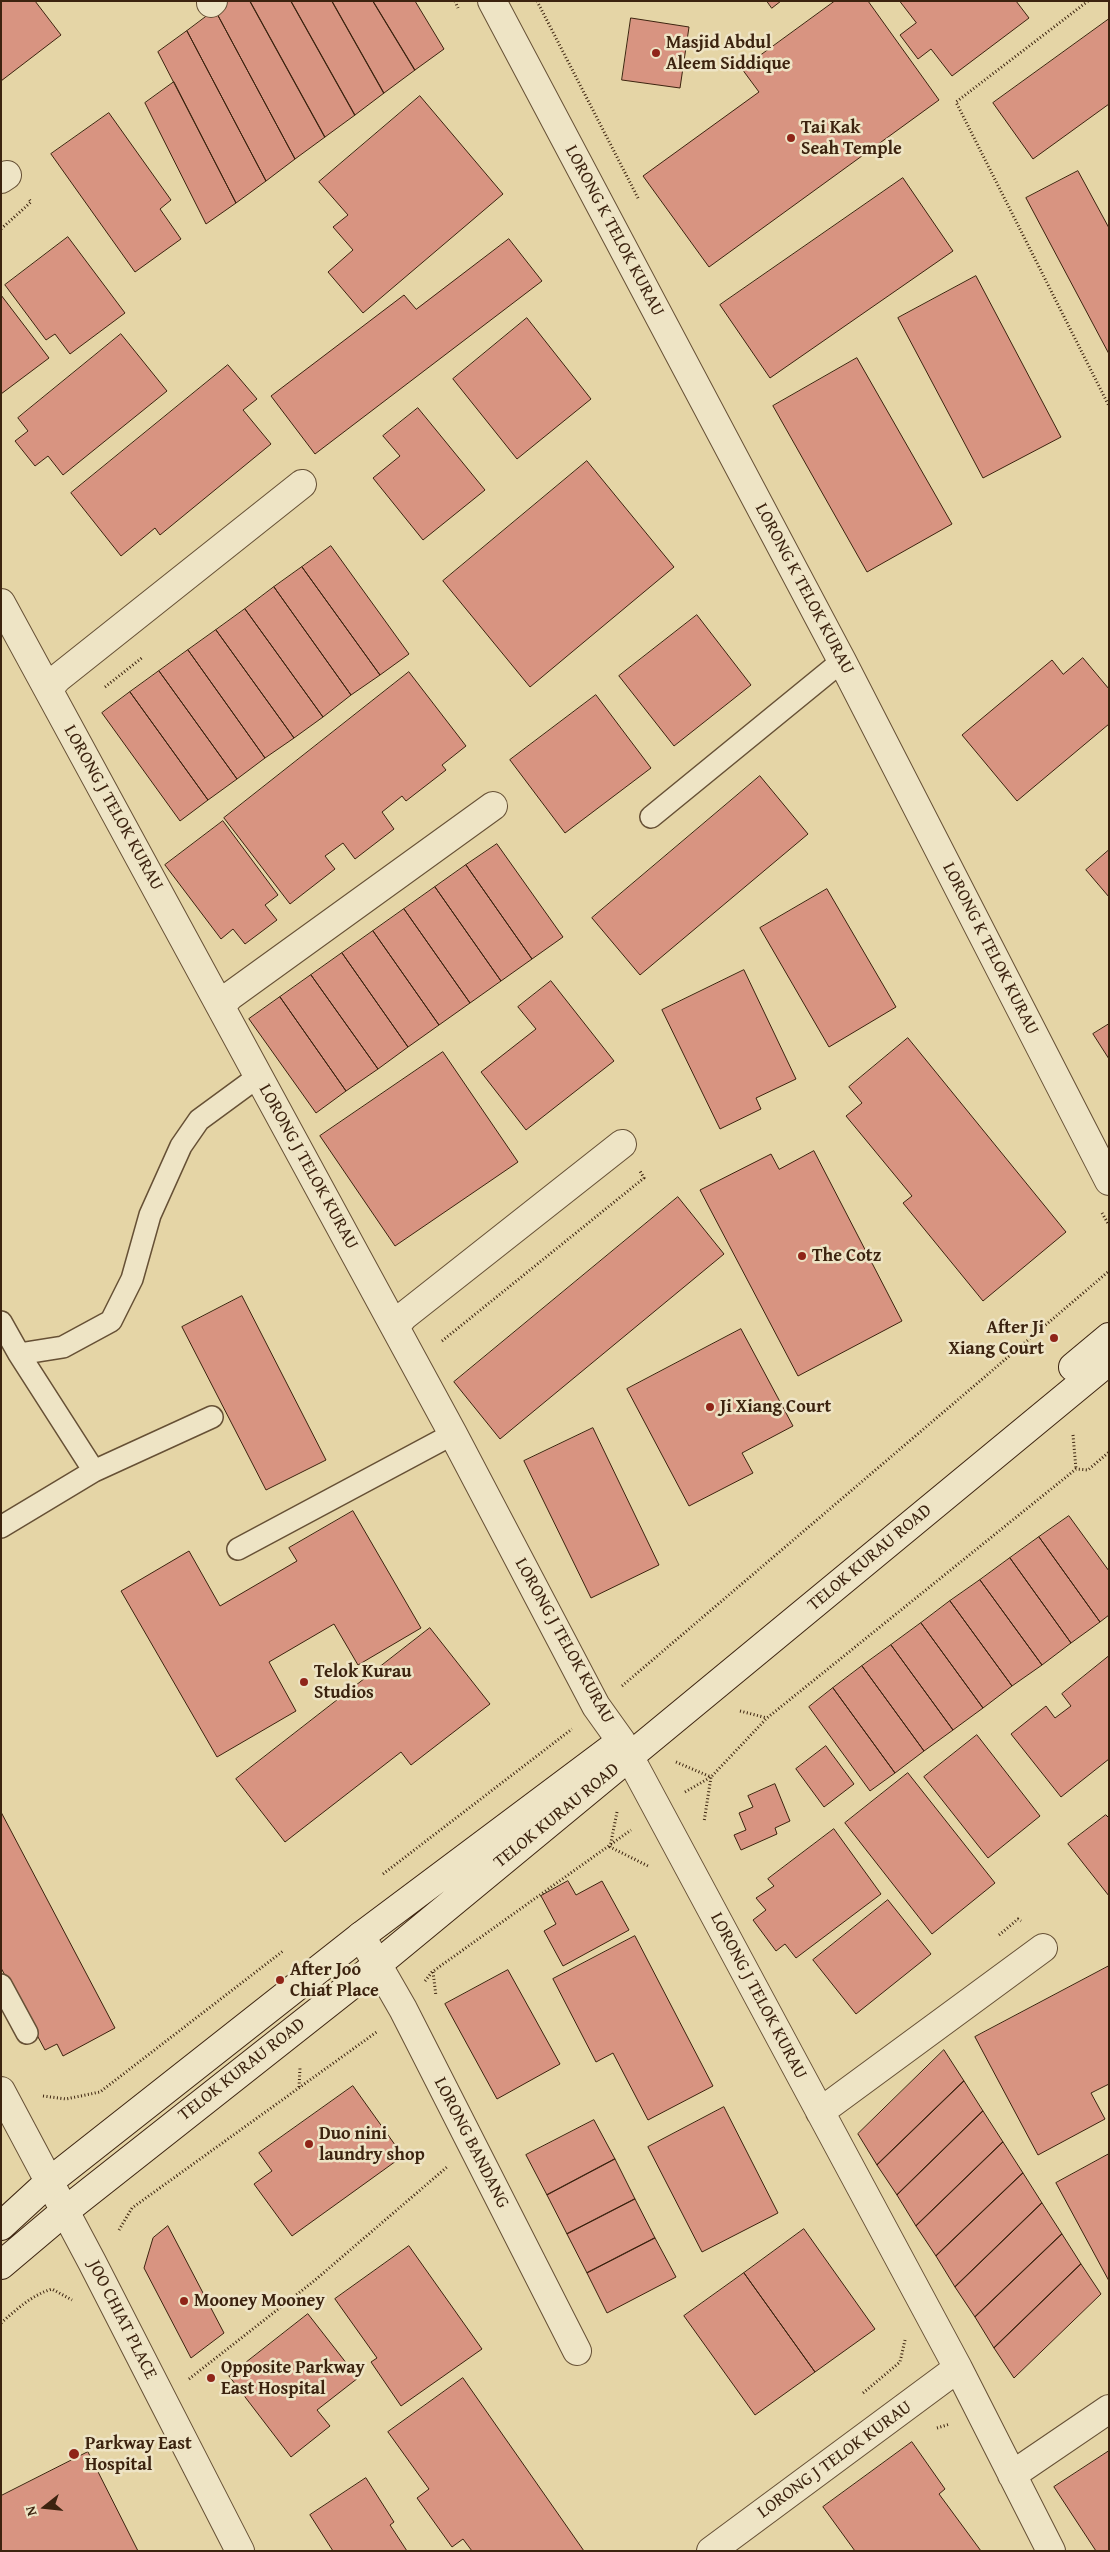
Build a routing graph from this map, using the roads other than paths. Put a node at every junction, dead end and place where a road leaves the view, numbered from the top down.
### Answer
1 (492, 1) edge
2 (302, 484) dead end
3 (1, 603) edge
4 (842, 661) junction
5 (48, 689) junction
6 (493, 806) dead end
7 (651, 817) dead end
8 (221, 1006) junction
9 (259, 1076) junction
10 (622, 1144) road end
11 (1109, 1181) edge
12 (1, 1322) edge
13 (395, 1327) junction
14 (1109, 1337) edge
15 (19, 1354) junction
16 (1109, 1361) edge
17 (212, 1417) dead end
18 (453, 1434) junction
19 (94, 1471) junction
20 (1, 1527) edge
21 (238, 1549) dead end
22 (625, 1749) junction
23 (362, 1936) junction
24 (1043, 1948) dead end
25 (378, 1964) junction
26 (1, 1985) edge
27 (27, 2033) dead end
28 (1, 2091) edge
29 (820, 2112) junction
30 (50, 2181) junction
31 (65, 2211) junction
32 (1, 2226) edge
33 (1, 2265) edge
34 (577, 2352) dead end
35 (958, 2368) junction
36 (1109, 2409) edge
37 (1012, 2475) junction
38 (240, 2551) edge
39 (711, 2551) edge
40 (1051, 2551) edge

1 - 4 street, LORONG K TELOK KURAU
2 - 5 street
3 - 5 street, LORONG J TELOK KURAU
4 - 7 lane
4 - 11 street, LORONG K TELOK KURAU
5 - 8 street, LORONG J TELOK KURAU
6 - 8 street
8 - 9 street, LORONG J TELOK KURAU
9 - 13 street, LORONG J TELOK KURAU
9 - 15 lane
10 - 13 street
12 - 15 lane
13 - 18 street, LORONG J TELOK KURAU
14 - 22 street, TELOK KURAU ROAD
15 - 19 lane
16 - 22 street, TELOK KURAU ROAD
17 - 19 lane
18 - 21 lane
18 - 22 street, LORONG J TELOK KURAU
19 - 20 lane
22 - 23 street, TELOK KURAU ROAD
22 - 25 street, TELOK KURAU ROAD
22 - 29 street, LORONG J TELOK KURAU
23 - 25 street, LORONG BANDANG
23 - 30 street, TELOK KURAU ROAD
24 - 29 street
25 - 31 street, TELOK KURAU ROAD
25 - 34 street, LORONG BANDANG
26 - 27 lane
28 - 30 street, JOO CHIAT PLACE
29 - 35 street, LORONG J TELOK KURAU
30 - 31 street, JOO CHIAT PLACE
30 - 32 street, TELOK KURAU ROAD
31 - 33 street, TELOK KURAU ROAD
31 - 38 street, JOO CHIAT PLACE
35 - 37 street, LORONG J TELOK KURAU
35 - 39 street, LORONG J TELOK KURAU
36 - 37 street
37 - 40 street, LORONG J TELOK KURAU

